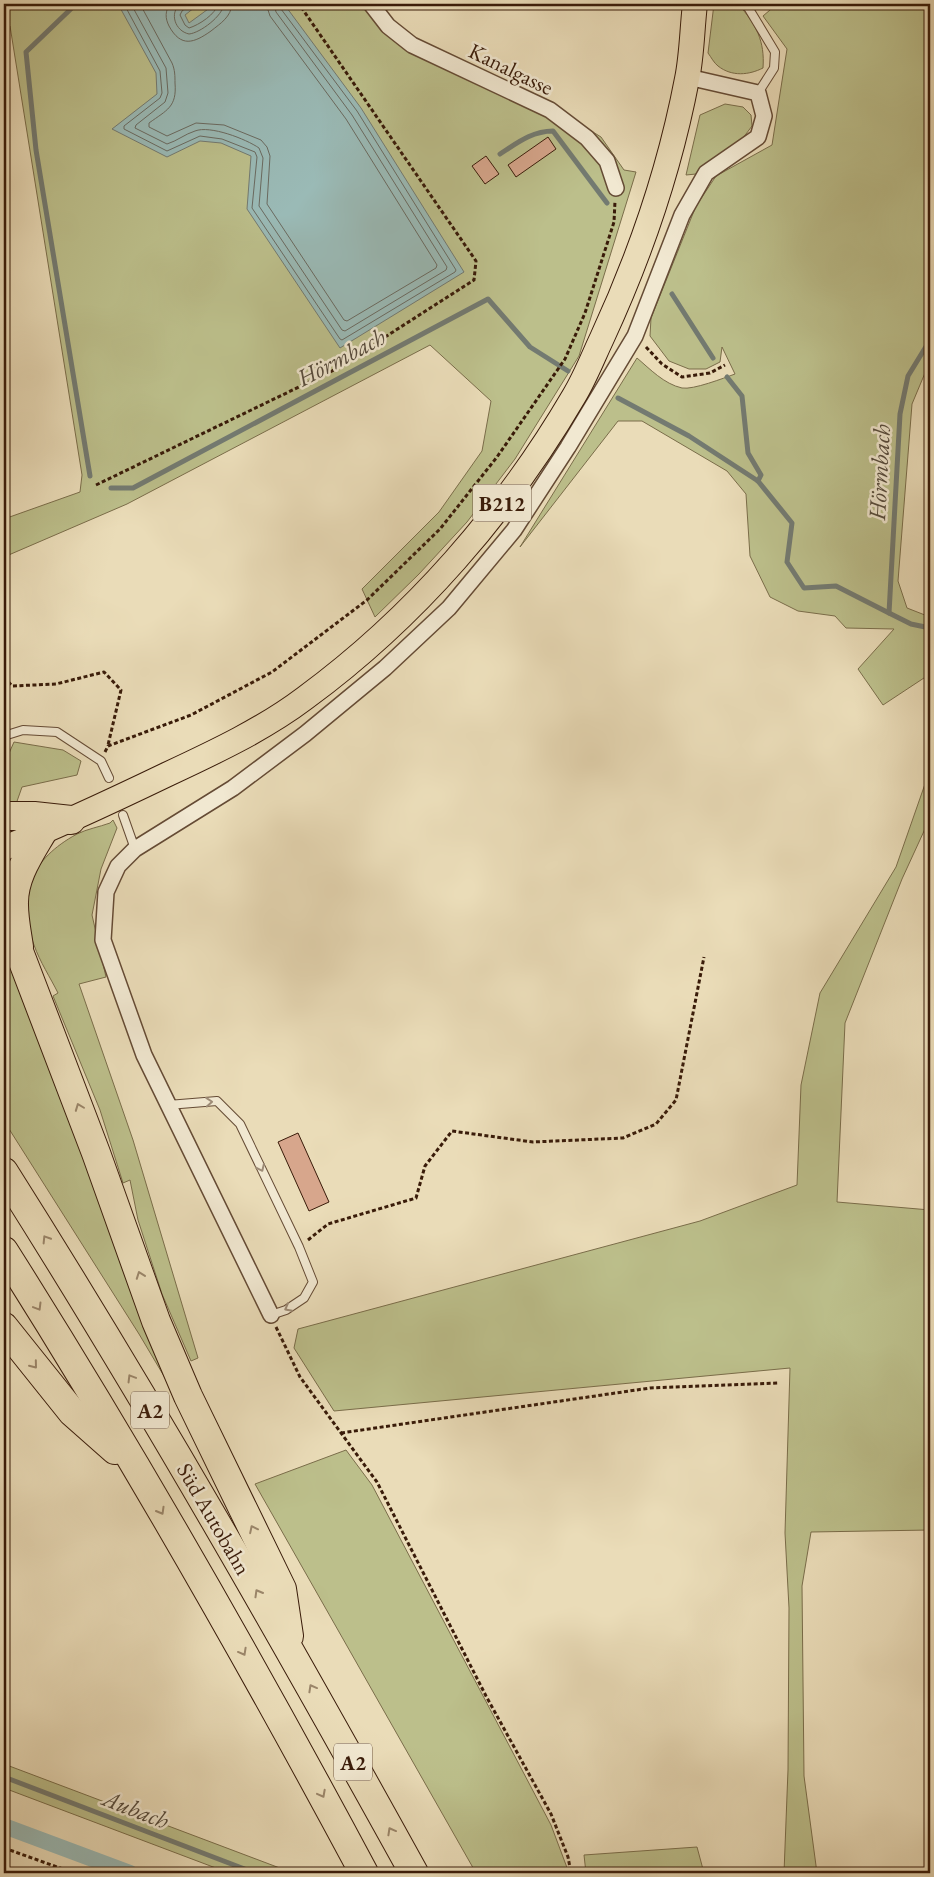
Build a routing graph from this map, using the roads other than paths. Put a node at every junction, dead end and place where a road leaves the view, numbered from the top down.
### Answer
1 (371, 4) edge
2 (695, 4) edge
3 (746, 4) edge
4 (688, 77) junction
5 (758, 93) junction
6 (616, 188) road end
7 (4, 740) edge
8 (109, 778) dead end
9 (123, 814) dead end
10 (4, 816) edge
11 (71, 820) junction
12 (42, 833) junction
13 (4, 848) edge
14 (135, 849) junction
15 (4, 928) edge
16 (20, 954) junction
17 (168, 1105) junction
18 (4, 1172) edge
19 (4, 1251) edge
20 (271, 1315) joint
21 (4, 1327) edge
22 (137, 1469) junction
23 (291, 1651) junction
24 (364, 1873) edge
25 (414, 1873) edge

1 - 6 street, Kanalgasse
2 - 4 main road, B212
3 - 5 lane
4 - 5 street
4 - 11 main road, B212
5 - 14 street
7 - 8 lane
9 - 14 lane
10 - 11 highway
11 - 12 main road, B212
12 - 13 main road, B212
12 - 16 highway
14 - 17 street
15 - 16 highway
23 -> 16 highway
17 - 20 street
17 -> 20 lane
23 -> 18 highway, Süd Autobahn / A2
19 -> 22 highway, Süd Autobahn / A2
21 -> 22 highway
22 -> 24 highway, Süd Autobahn / A2
25 -> 23 highway, Süd Autobahn / A2

